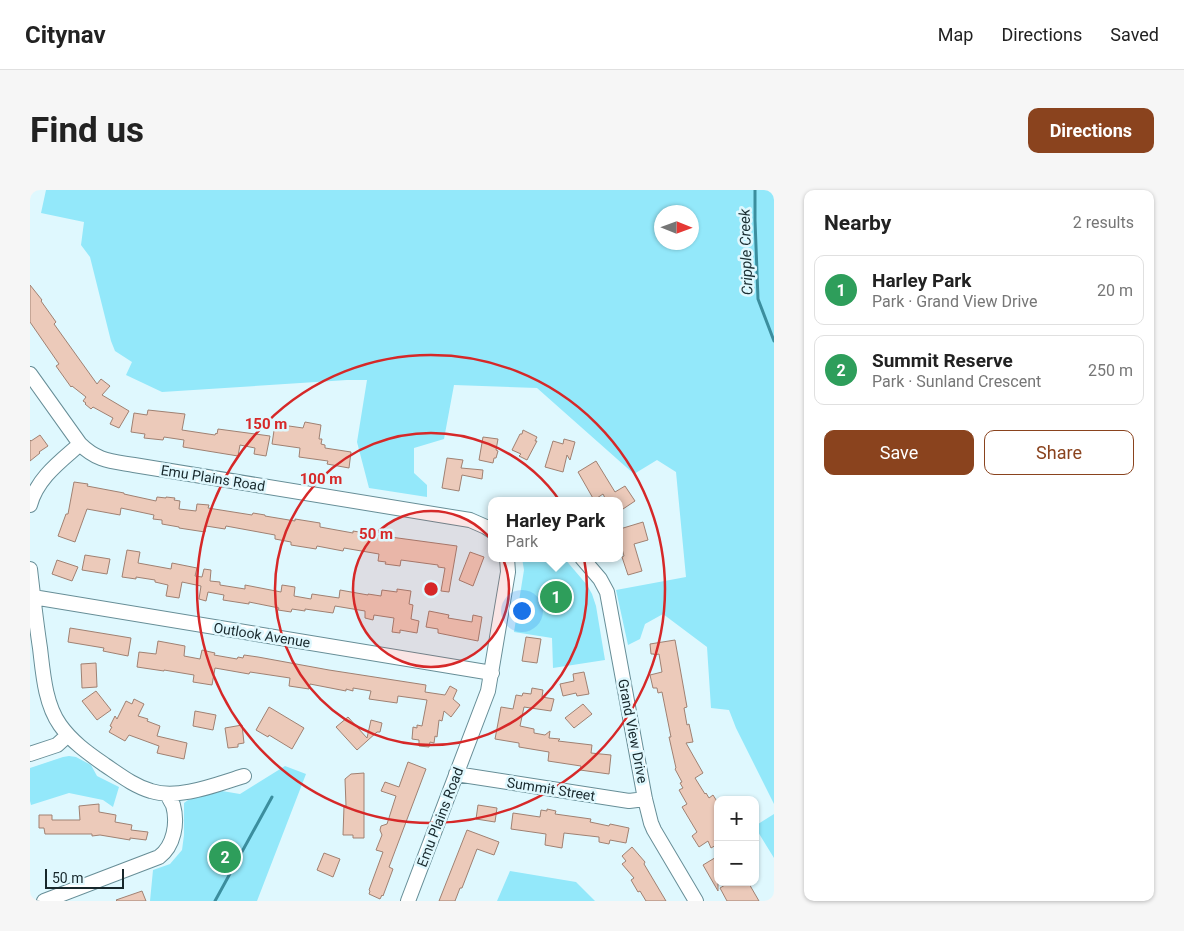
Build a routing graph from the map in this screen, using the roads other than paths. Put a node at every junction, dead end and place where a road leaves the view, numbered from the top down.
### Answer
1 (30, 374) edge
2 (80, 444) junction
3 (30, 505) edge
4 (488, 528) edge
5 (507, 562) edge
6 (585, 562) edge
7 (30, 569) edge
8 (33, 597) junction
9 (32, 612) edge
10 (492, 673) junction
11 (68, 735) junction
12 (30, 754) edge
13 (456, 774) junction
14 (244, 776) dead end
15 (168, 794) junction
16 (645, 800) junction
17 (44, 901) edge
18 (408, 901) edge
19 (696, 901) edge

1 - 2 street, Emu Plains Road
2 - 3 street
2 - 4 street, Emu Plains Road
5 - 10 street, Emu Plains Road
6 - 16 street, Grand View Drive
7 - 8 street
8 - 9 street
8 - 10 street, Outlook Avenue
9 - 11 street
10 - 13 street, Emu Plains Road
11 - 12 street
11 - 15 street
13 - 16 street, Summit Street
13 - 18 street, Emu Plains Road
14 - 15 street
15 - 17 street
16 - 19 street, Grand View Drive

